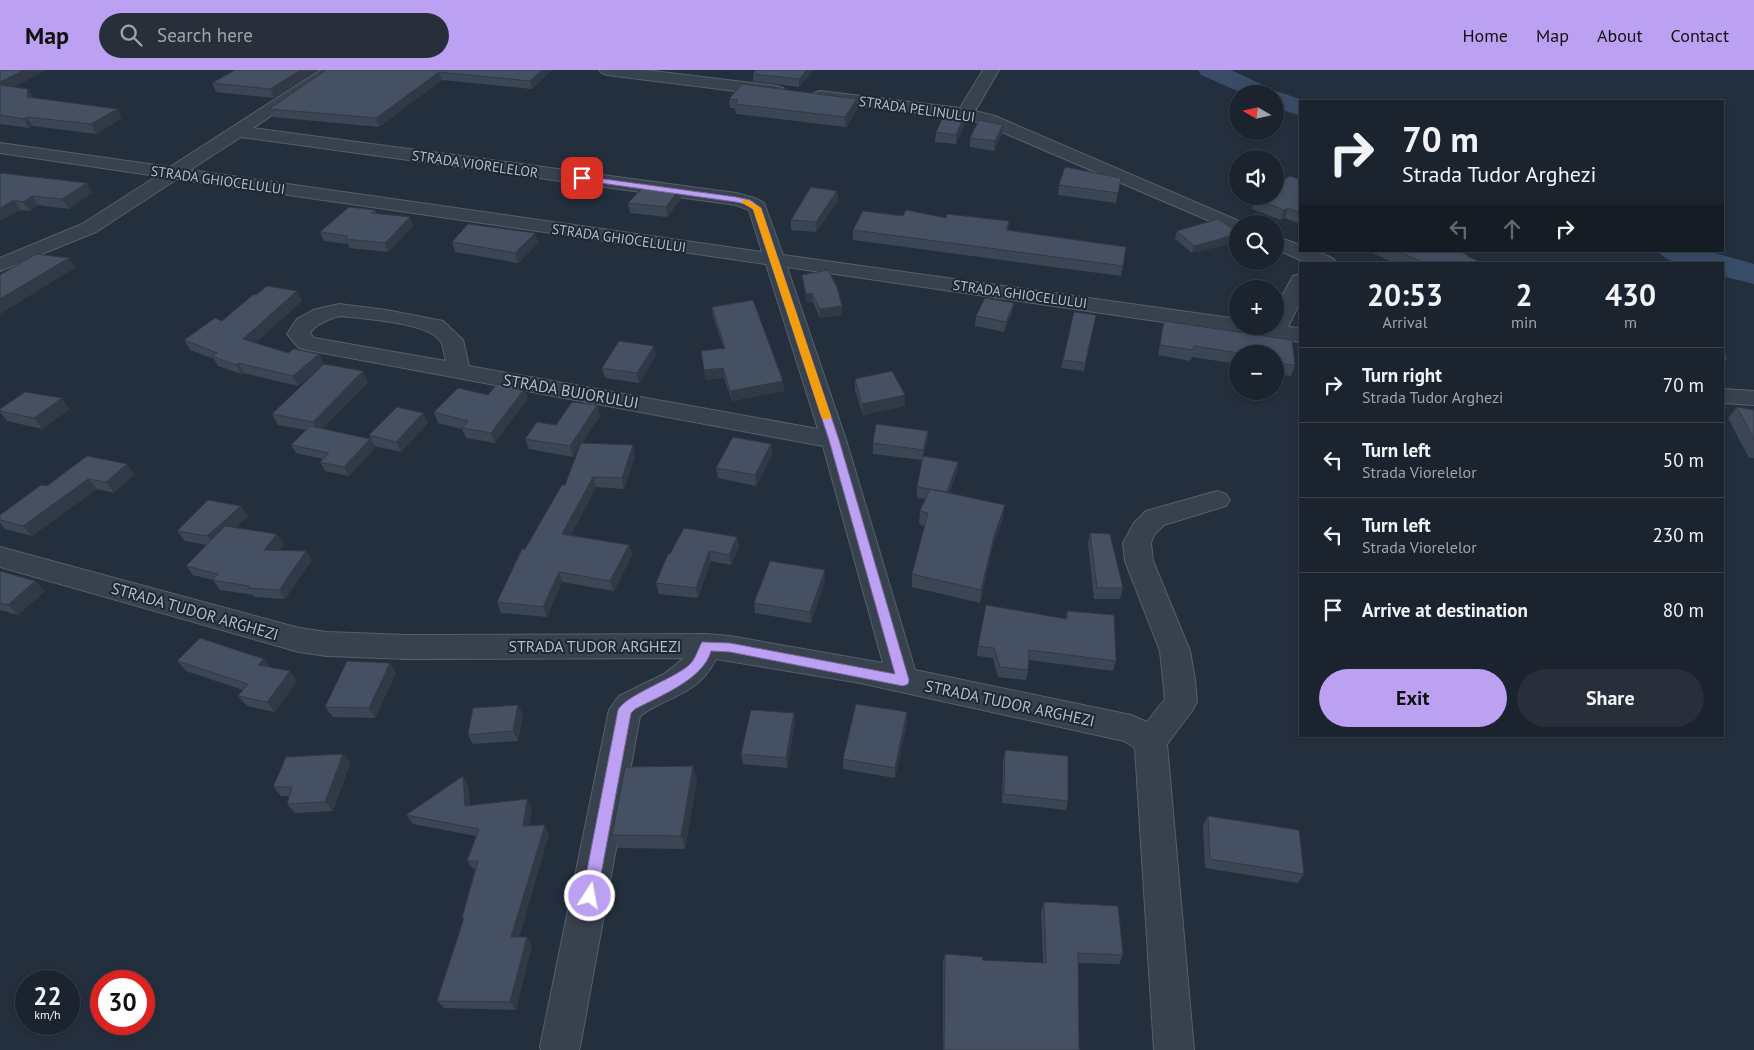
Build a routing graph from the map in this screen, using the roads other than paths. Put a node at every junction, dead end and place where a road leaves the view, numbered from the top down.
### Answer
1 (331, 70) edge
2 (607, 70) edge
3 (991, 70) edge
4 (697, 76) edge
5 (965, 114) junction
6 (236, 132) junction
7 (0, 148) edge
8 (170, 174) junction
9 (1229, 222) edge
10 (1284, 246) edge
11 (774, 260) junction
12 (1316, 262) edge
13 (0, 266) edge
14 (1299, 282) edge
15 (1284, 313) edge
16 (1229, 325) edge
17 (1284, 332) edge
18 (1299, 335) edge
19 (459, 371) junction
20 (1724, 396) edge
21 (1754, 398) edge
22 (834, 440) junction
23 (1217, 500) dead end
24 (0, 556) edge
25 (706, 646) junction
26 (903, 680) junction
27 (1151, 741) junction
28 (560, 1047) dead end
29 (1174, 1050) edge

1 - 6 street
2 - 4 street, STRADA PELINULUI
3 - 5 street
4 - 5 street, STRADA PELINULUI
5 - 9 street, STRADA PELINULUI
6 - 8 street
6 - 11 street, STRADA VIORELELOR
7 - 8 street, STRADA GHIOCELULUI
8 - 11 street, STRADA GHIOCELULUI
8 - 13 street
10 - 12 street
11 - 16 street, STRADA GHIOCELULUI
11 - 22 street, STRADA VIORELELOR
14 - 15 street
17 - 18 street, STRADA GHIOCELULUI
19 - 19 street, STRADA BUJORULUI
19 - 22 street, STRADA BUJORULUI
20 - 21 street
22 - 26 street, STRADA VIORELELOR
23 - 27 street
24 - 25 street, STRADA TUDOR ARGHEZI
25 - 26 street, STRADA TUDOR ARGHEZI
25 - 28 street
26 - 27 street, STRADA TUDOR ARGHEZI
27 - 29 street

